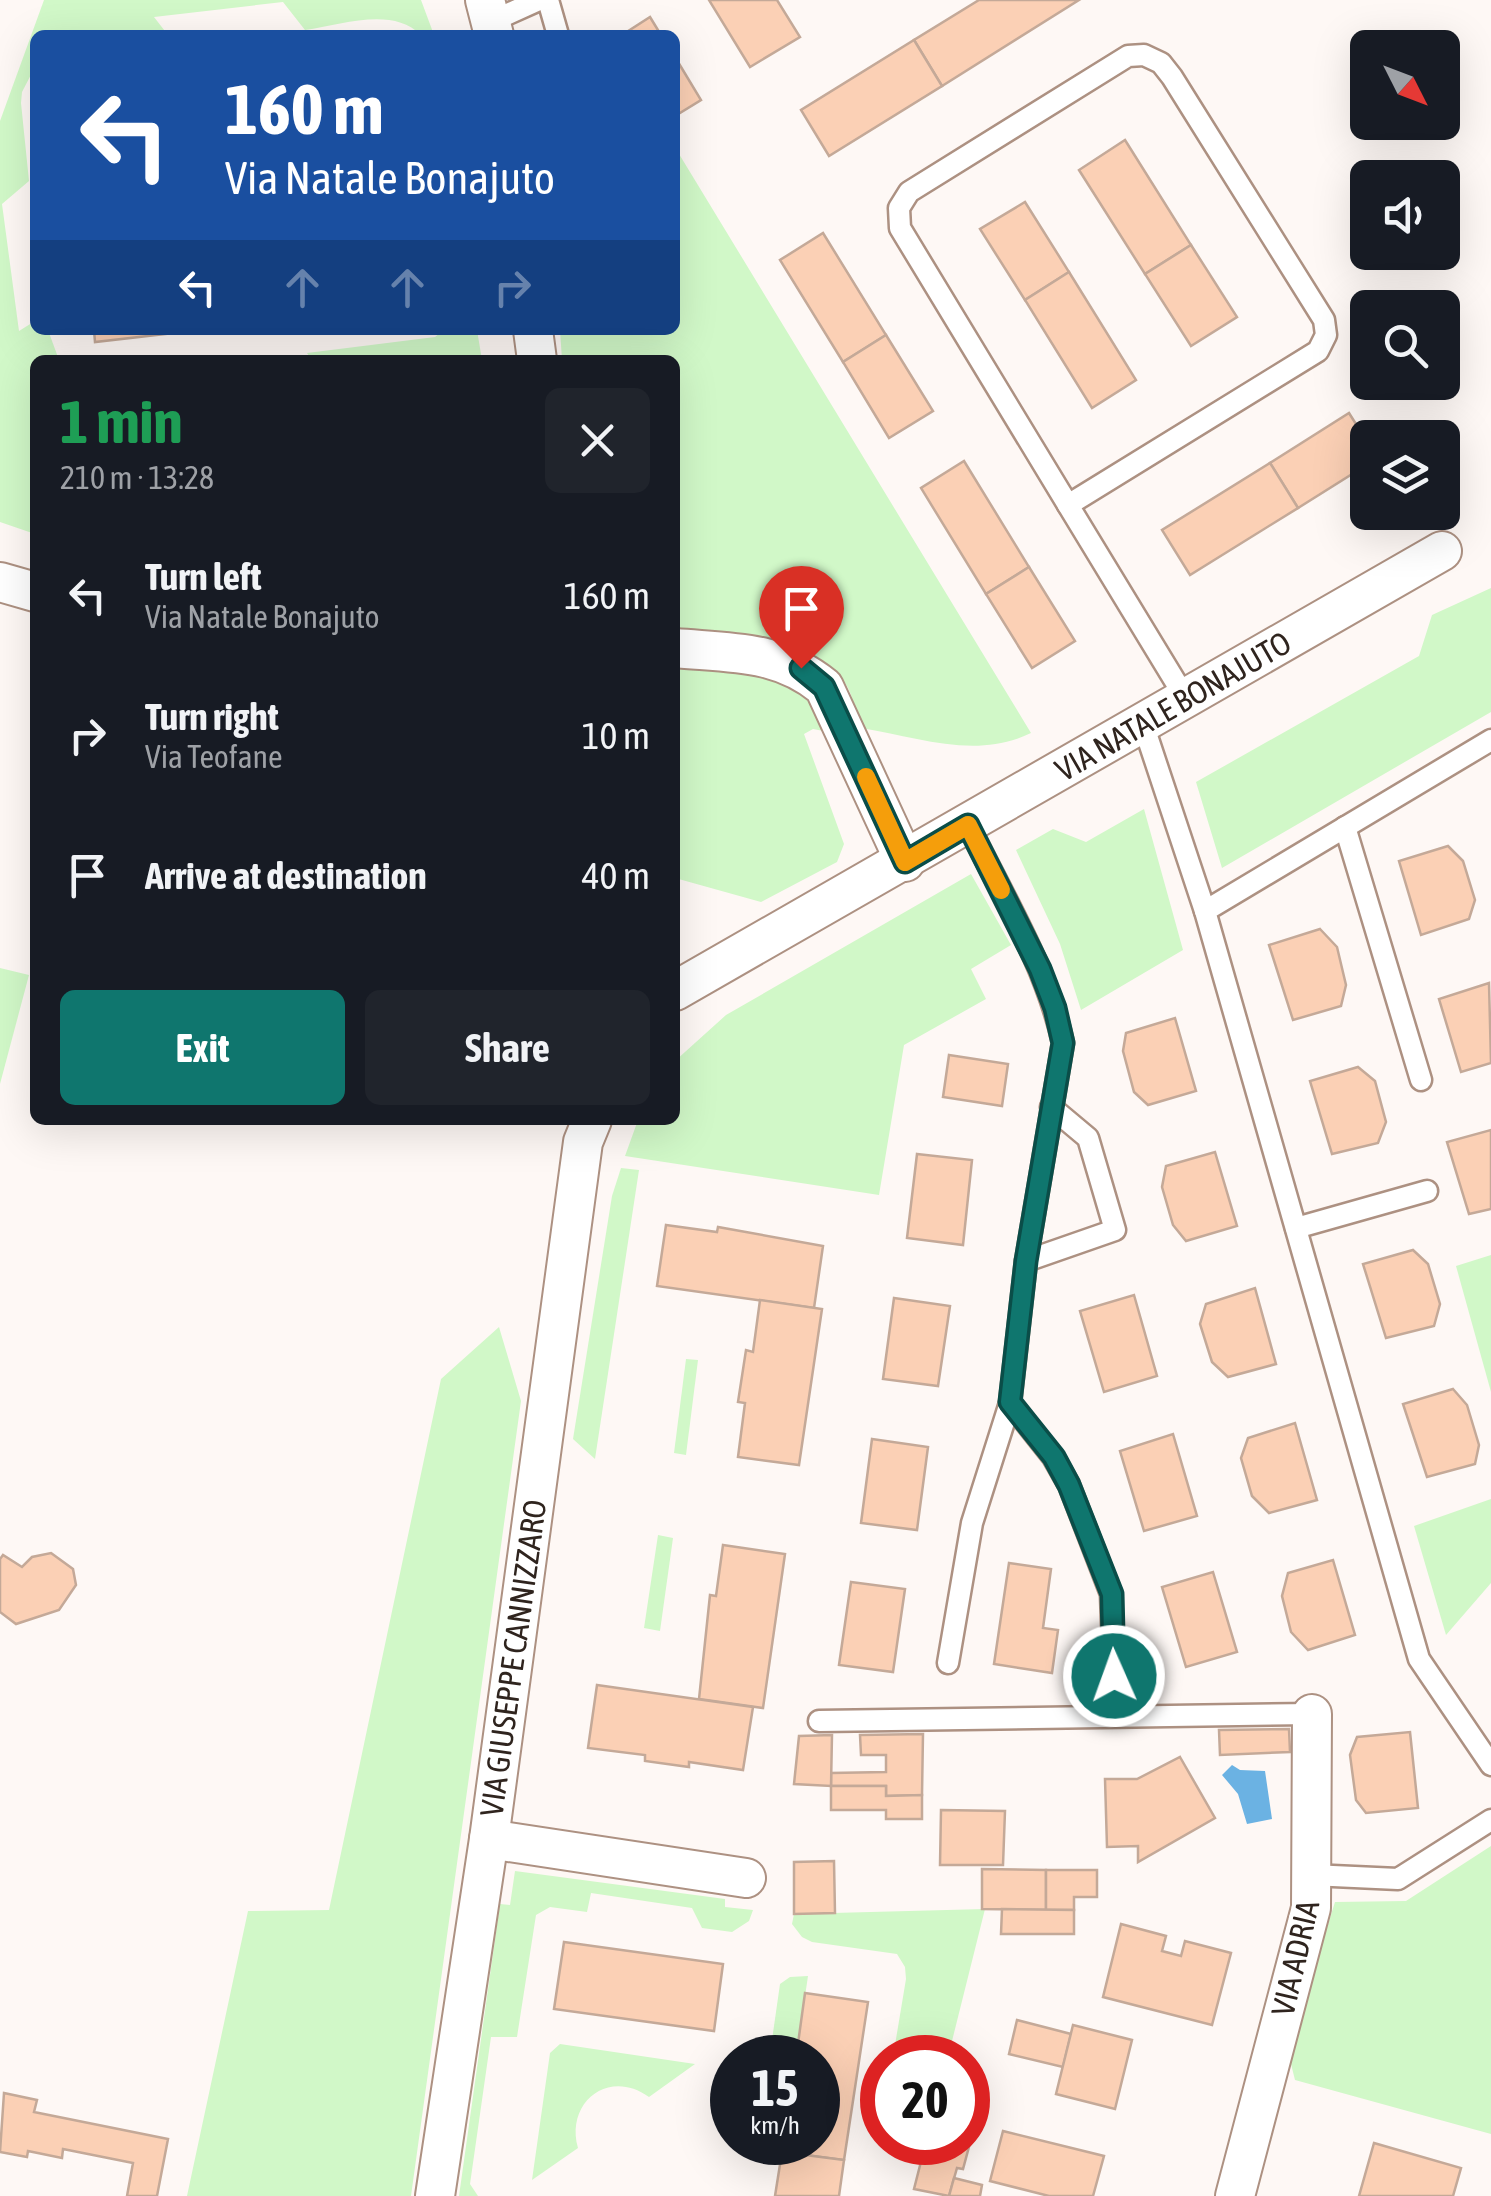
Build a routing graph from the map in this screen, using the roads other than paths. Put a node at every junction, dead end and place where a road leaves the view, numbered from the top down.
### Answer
1 (539, 0) edge
2 (548, 0) edge
3 (490, 19) edge
4 (557, 30) edge
5 (1068, 504) junction
6 (1442, 550) dead end
7 (0, 582) edge
8 (30, 591) edge
9 (680, 648) edge
10 (1186, 699) junction
11 (1143, 724) junction
12 (1491, 740) edge
13 (968, 825) junction
14 (1345, 828) junction
15 (905, 862) junction
16 (1205, 911) junction
17 (680, 988) edge
18 (1421, 1080) dead end
19 (1051, 1107) junction
20 (590, 1125) edge
21 (1427, 1191) dead end
22 (1296, 1228) junction
23 (1026, 1261) junction
24 (1010, 1402) junction
25 (948, 1663) dead end
26 (1114, 1676) dead end
27 (1312, 1714) joint
28 (818, 1721) dead end
29 (1491, 1765) edge
30 (1491, 1820) edge
31 (488, 1838) junction
32 (1312, 1875) junction
33 (746, 1878) dead end
34 (435, 2196) edge
35 (1236, 2196) edge

1 - 3 lane
2 - 4 lane
5 - 5 lane
5 - 10 lane
6 - 10 street, VIA NATALE BONAJUTO
7 - 8 street
9 - 15 street
10 - 11 street, VIA NATALE BONAJUTO
11 - 13 street, VIA NATALE BONAJUTO
11 - 16 lane
12 - 14 lane
13 - 15 street, VIA NATALE BONAJUTO
13 - 19 lane
14 - 16 lane
14 - 18 lane
15 - 17 street
16 - 22 lane
19 - 23 lane
19 - 23 lane
20 - 31 street, VIA GIUSEPPE CANNIZZARO
21 - 22 lane
22 - 29 lane
23 - 24 lane
24 - 25 lane
24 - 26 lane
27 - 28 lane
27 - 32 street, VIA ADRIA
30 - 32 lane
31 - 33 street
31 - 34 street, VIA GIUSEPPE CANNIZZARO
32 - 35 street, VIA ADRIA

